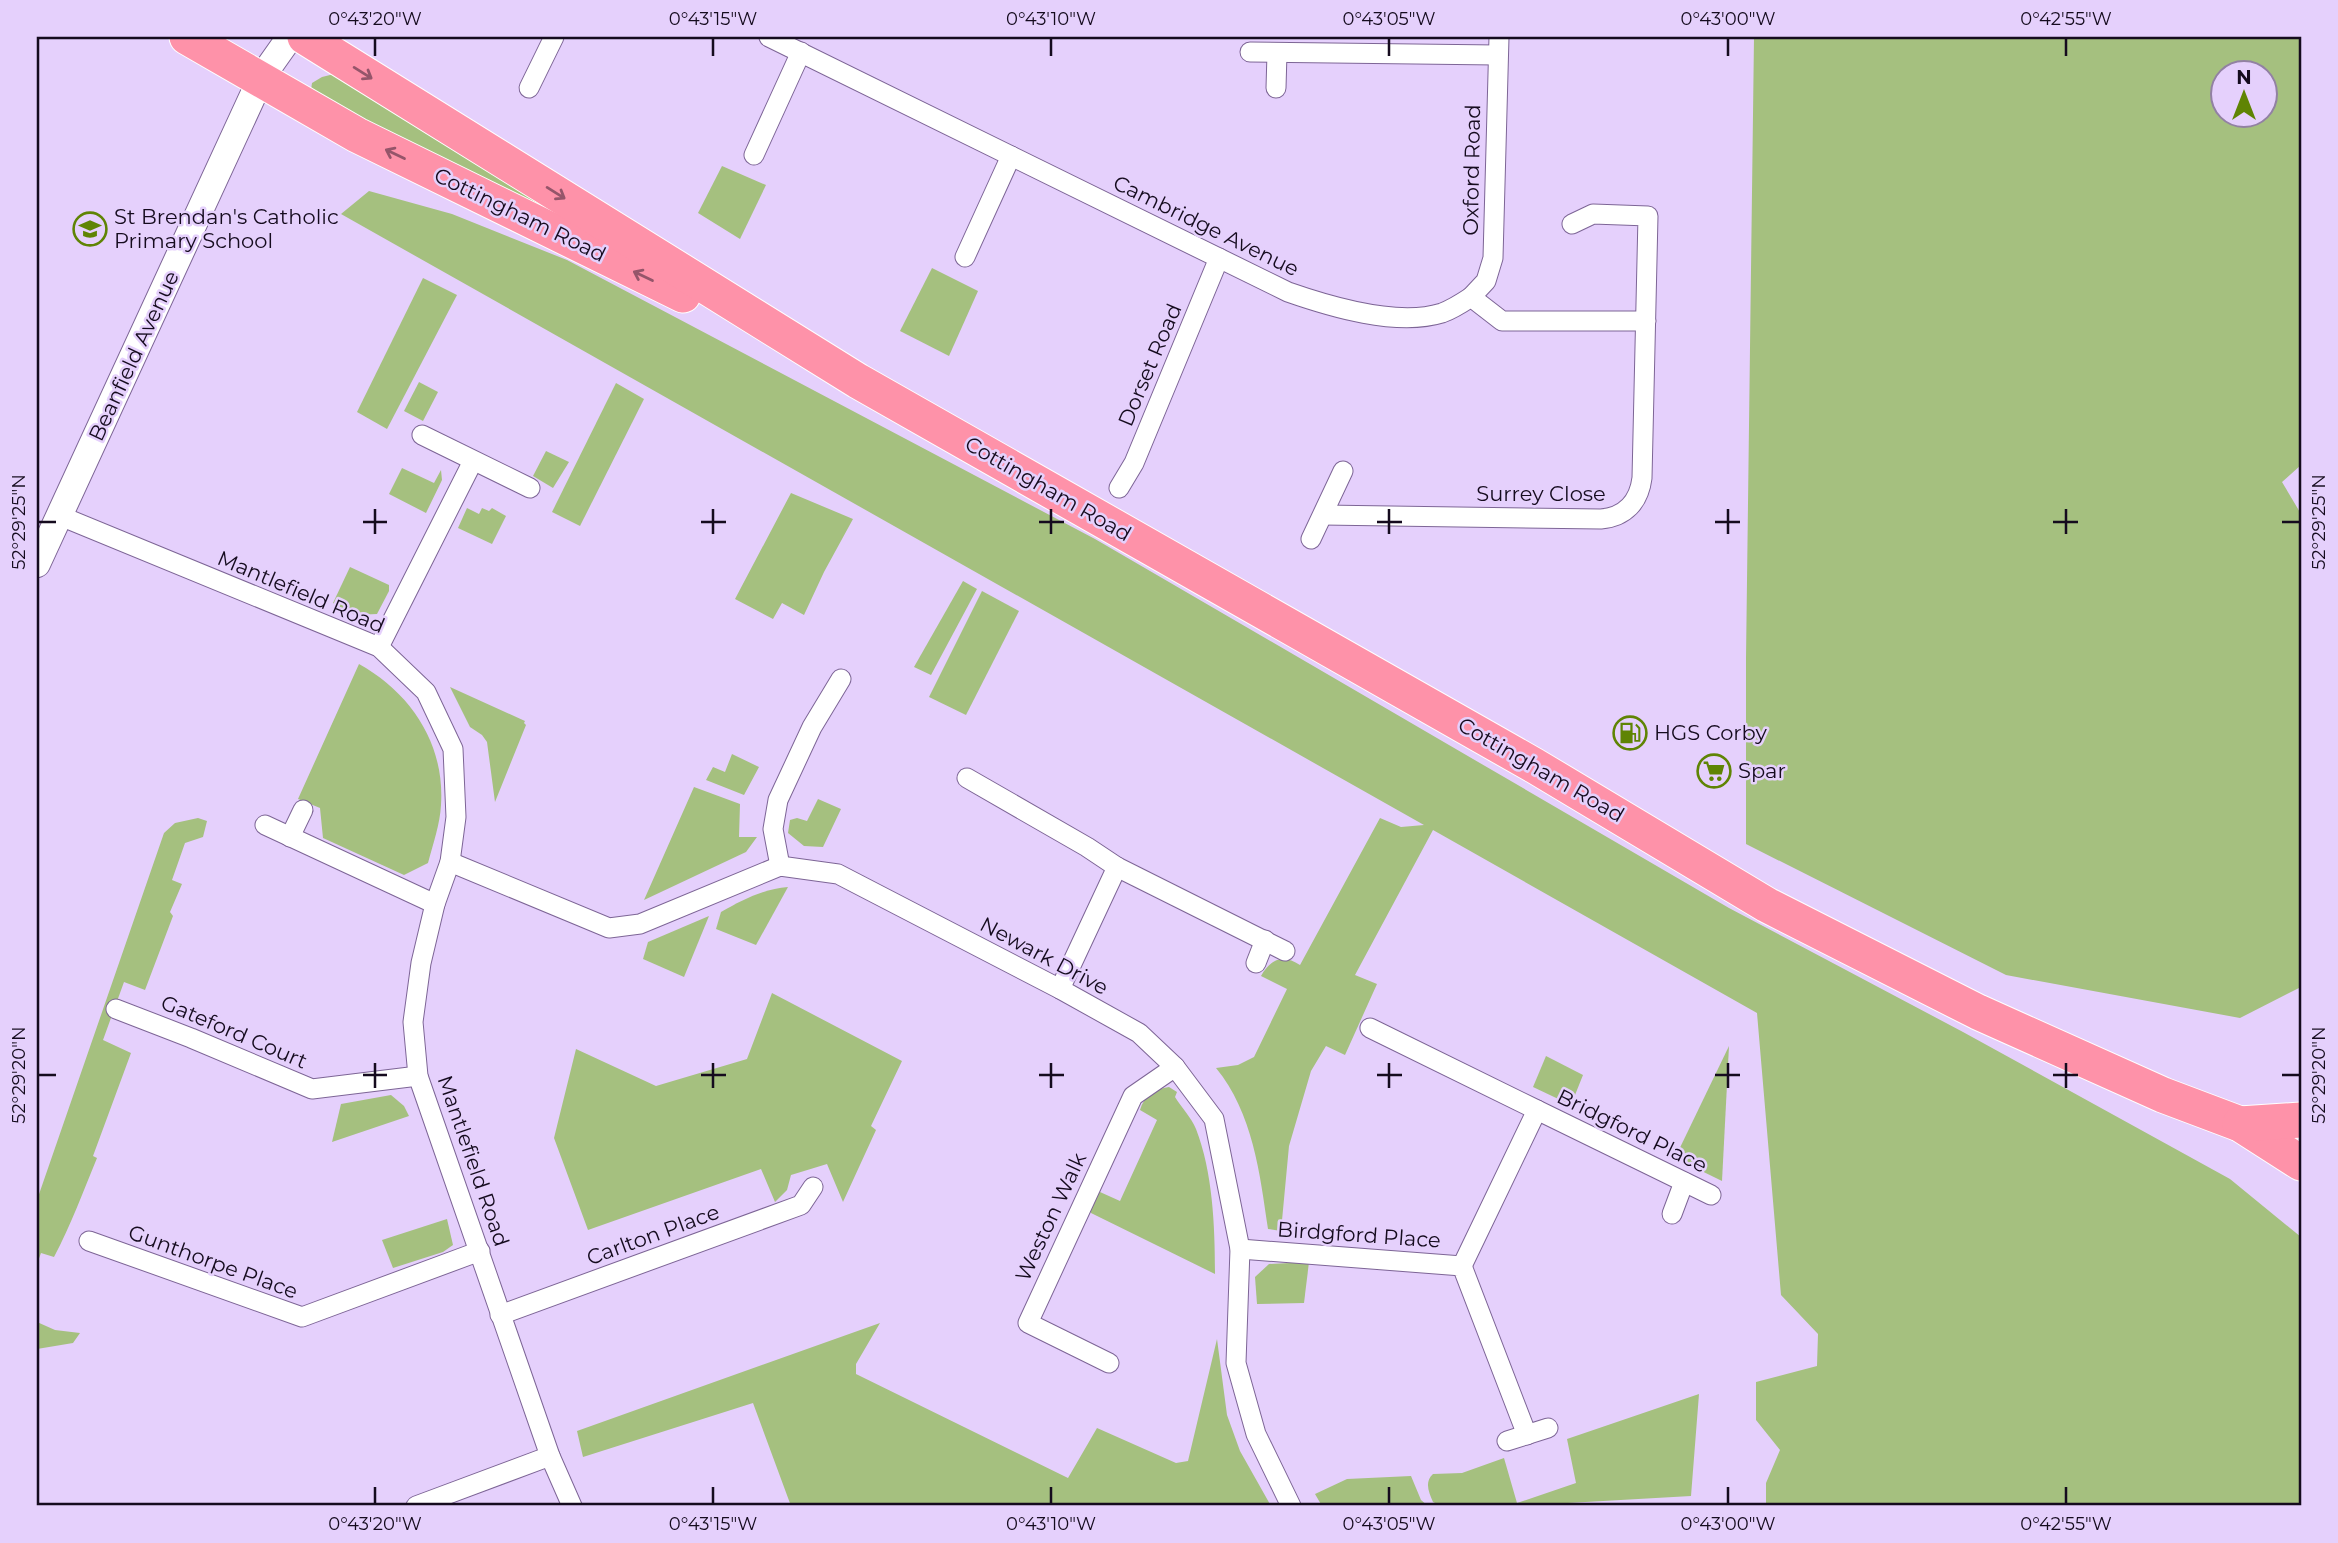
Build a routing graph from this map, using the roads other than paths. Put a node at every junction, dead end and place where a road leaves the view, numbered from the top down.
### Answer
1 (187, 37) edge
2 (290, 37) edge
3 (305, 37) edge
4 (554, 37) edge
5 (769, 37) edge
6 (1499, 46) edge
7 (801, 52) junction
8 (1250, 52) dead end
9 (1277, 52) junction
10 (261, 78) junction
11 (529, 88) dead end
12 (1276, 88) dead end
13 (754, 155) dead end
14 (1011, 156) junction
15 (1572, 224) dead end
16 (965, 257) dead end
17 (1219, 258) junction
18 (1471, 298) junction
19 (1646, 321) junction
20 (859, 381) junction
21 (422, 435) dead end
22 (473, 461) junction
23 (1343, 471) dead end
24 (530, 488) dead end
25 (1119, 488) dead end
26 (58, 515) junction
27 (1323, 515) junction
28 (1311, 539) dead end
29 (37, 564) edge
30 (379, 647) junction
31 (841, 679) dead end
32 (967, 778) dead end
33 (303, 810) dead end
34 (265, 825) dead end
35 (290, 837) junction
36 (450, 862) junction
37 (780, 866) junction
38 (1117, 867) junction
39 (435, 904) junction
40 (1265, 940) junction
41 (1285, 951) dead end
42 (1256, 962) dead end
43 (1060, 989) junction
44 (116, 1009) dead end
45 (1370, 1028) dead end
46 (1175, 1067) junction
47 (418, 1076) junction
48 (1537, 1110) junction
49 (2301, 1120) edge
50 (2240, 1124) junction
51 (2301, 1163) edge
52 (1684, 1182) junction
53 (813, 1188) dead end
54 (1711, 1195) dead end
55 (1671, 1214) dead end
56 (89, 1241) dead end
57 (1240, 1249) junction
58 (480, 1251) junction
59 (1462, 1266) junction
60 (500, 1315) junction
61 (1109, 1363) dead end
62 (1548, 1428) dead end
63 (1527, 1435) junction
64 (1507, 1441) dead end
65 (550, 1456) junction
66 (416, 1506) edge
67 (572, 1506) edge
68 (1291, 1506) edge

1 - 10 highway, Cottingham Road
2 - 10 street, Beanfield Avenue
3 -> 20 highway, Cottingham Road
4 - 11 street
5 - 7 street, Cambridge Avenue
6 - 9 street
6 - 18 street, Oxford Road
7 - 13 street
7 - 14 street, Cambridge Avenue
8 - 9 street
9 - 12 street
20 -> 10 highway, Cottingham Road
10 - 26 street, Beanfield Avenue
14 - 16 street
14 - 17 street, Cambridge Avenue
15 - 19 street, Surrey Close
17 - 18 street, Cambridge Avenue
17 - 25 street, Dorset Road
18 - 19 street
19 - 27 street, Surrey Close
20 - 50 highway, Cottingham Road
21 - 22 street
22 - 24 street
22 - 30 street
23 - 27 street
26 - 29 street, Beanfield Avenue
26 - 30 street, Mantlefield Road
27 - 28 street
30 - 36 street, Mantlefield Road
31 - 37 street
32 - 38 street
33 - 35 street
34 - 35 street
35 - 39 street
36 - 37 street
36 - 39 street, Mantlefield Road
37 - 43 street, Newark Drive
38 - 40 street
38 - 43 street
39 - 47 street, Mantlefield Road
40 - 41 street
40 - 42 street
43 - 46 street, Newark Drive
44 - 47 street, Gateford Court
45 - 48 street
46 - 57 street, Newark Drive
46 - 61 street, Weston Walk
47 - 58 street, Mantlefield Road
48 - 52 street, Bridgford Place
48 - 59 street, Bridgford Place
49 - 50 highway, Cottingham Road
50 - 51 highway, Cottingham Road
52 - 54 street, Bridgford Place
52 - 55 street
53 - 60 street, Carlton Place
56 - 58 street, Gunthorpe Place
57 - 59 street, Birdgford Place
57 - 68 street, Newark Drive
58 - 60 street, Mantlefield Road
59 - 63 street, Birdgford Place
60 - 65 street, Mantlefield Road
62 - 63 street
63 - 64 street
65 - 66 street
65 - 67 street, Mantlefield Road

